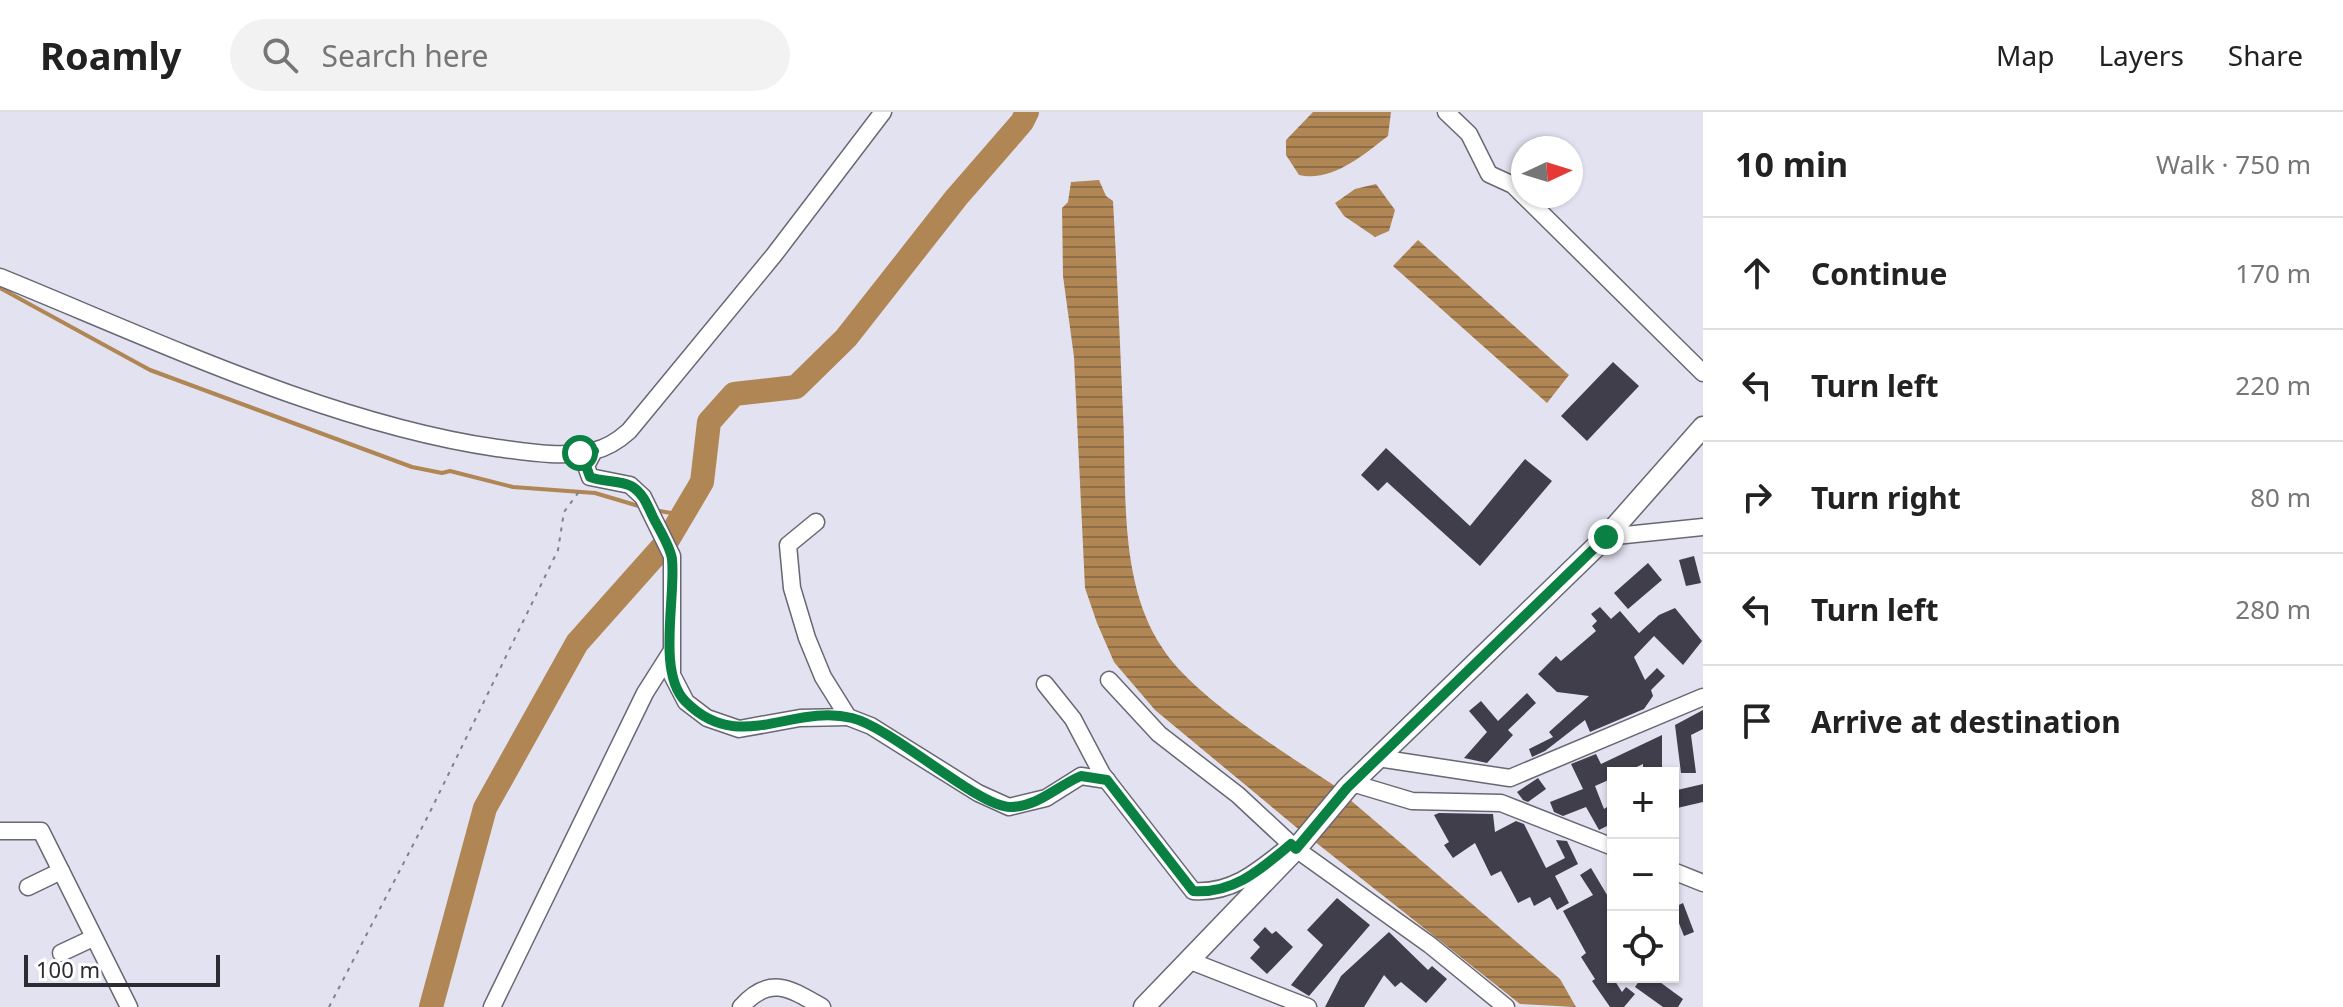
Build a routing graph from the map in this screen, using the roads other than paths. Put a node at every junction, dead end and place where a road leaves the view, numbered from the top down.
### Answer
1 (883, 112) edge
2 (1446, 112) edge
3 (1511, 184) edge
4 (1535, 208) edge
5 (0, 277) edge
6 (1703, 373) edge
7 (1703, 427) edge
8 (594, 451) junction
9 (816, 522) dead end
10 (1703, 527) edge
11 (1606, 537) junction
12 (671, 652) junction
13 (1109, 680) dead end
14 (1045, 684) dead end
15 (1703, 697) edge
16 (848, 717) junction
17 (1378, 758) junction
18 (1510, 778) junction
19 (1107, 780) junction
20 (1350, 786) junction
21 (1501, 803) junction
22 (0, 831) edge
23 (1607, 845) edge
24 (1296, 846) junction
25 (61, 871) junction
26 (1679, 873) edge
27 (1703, 883) edge
28 (28, 887) dead end
29 (93, 938) junction
30 (61, 953) dead end
31 (1188, 960) junction
32 (129, 1007) edge
33 (492, 1007) edge
34 (741, 1007) edge
35 (822, 1007) edge
36 (1144, 1007) edge
37 (1308, 1007) edge
38 (1506, 1007) edge

1 - 8 street
2 - 3 street
4 - 6 street
5 - 8 street
7 - 11 main road
8 - 12 street
9 - 16 street
10 - 11 street
11 - 17 main road
12 - 16 street
12 - 33 street
13 - 24 street
14 - 19 street
15 - 18 street
16 - 19 street
17 - 18 street
17 - 20 main road
18 - 21 street
19 - 24 street
20 - 21 street
20 - 24 main road
21 - 23 street
22 - 25 street
24 - 31 main road
24 - 38 street
25 - 28 street
25 - 29 street
26 - 27 street
29 - 30 street
29 - 32 street
31 - 36 main road
31 - 37 street
34 - 35 street

